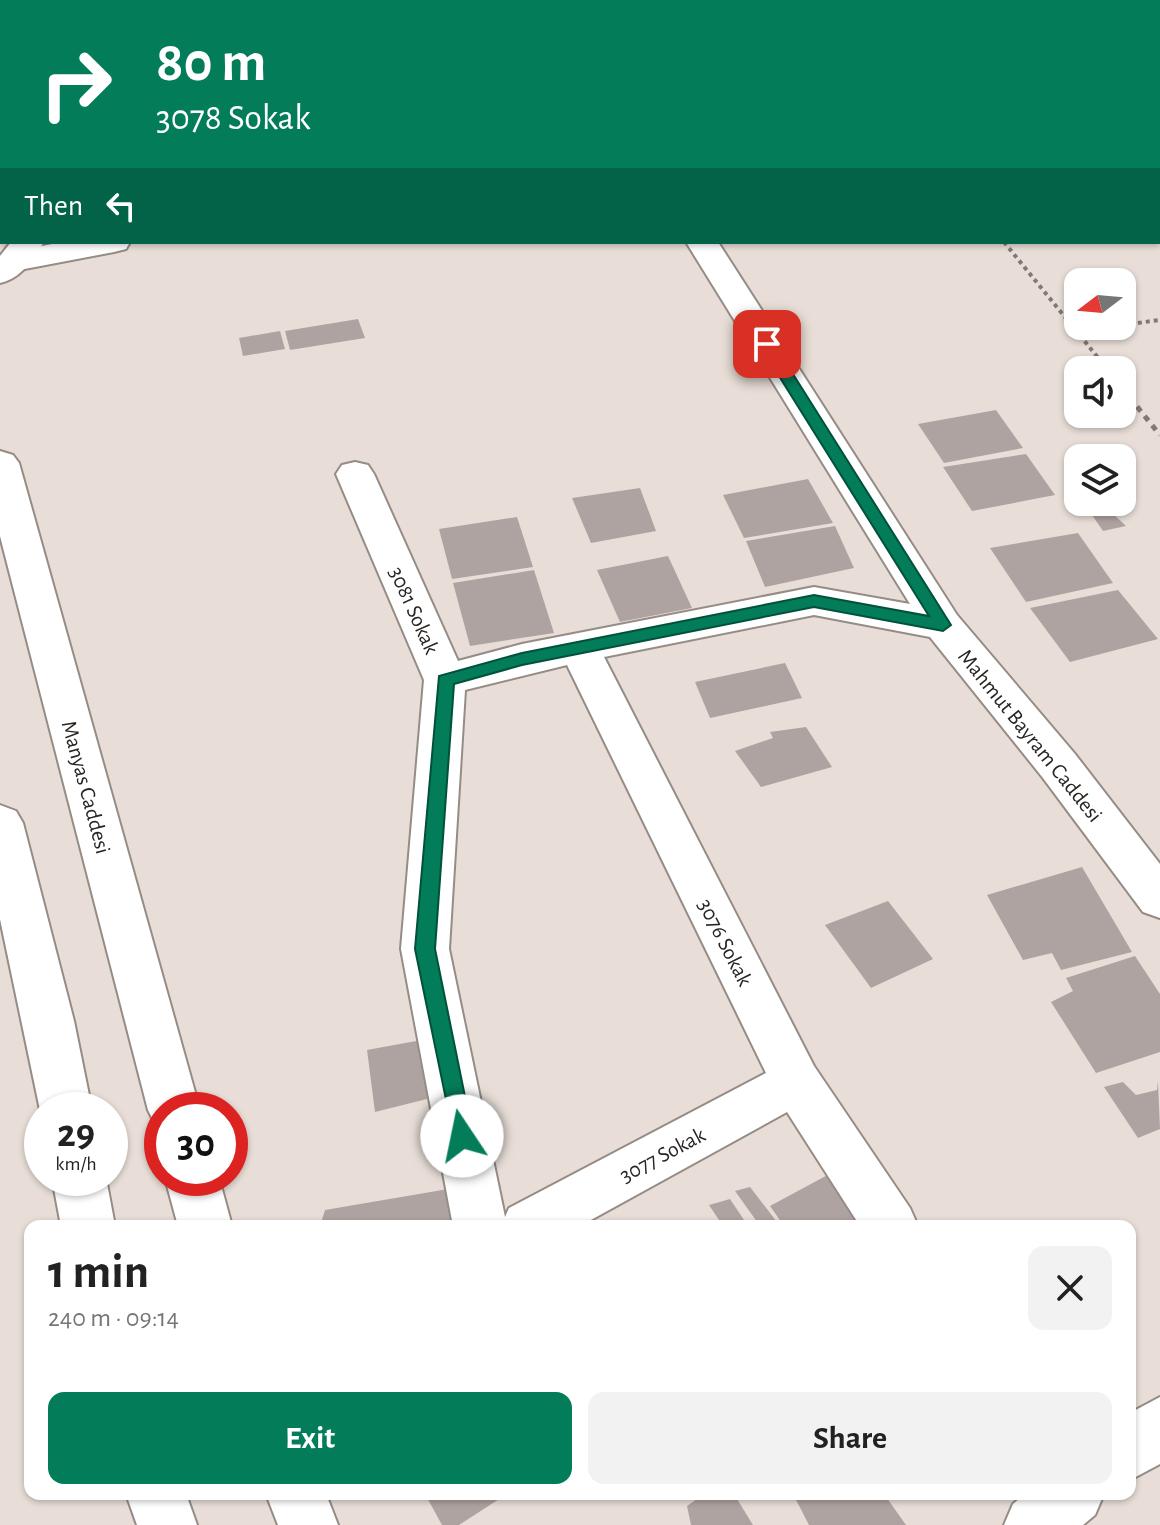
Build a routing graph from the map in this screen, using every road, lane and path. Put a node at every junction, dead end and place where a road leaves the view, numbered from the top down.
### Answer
1 (102, 244) edge
2 (703, 244) edge
3 (1006, 244) edge
4 (14, 259) edge
5 (1064, 316) edge
6 (1160, 320) edge
7 (1136, 323) edge
8 (1083, 340) edge
9 (1097, 356) edge
10 (1136, 405) edge
11 (1160, 435) edge
12 (0, 463) edge
13 (355, 474) dead end
14 (943, 625) junction
15 (579, 648) junction
16 (445, 680) junction
17 (0, 823) edge
18 (1160, 899) edge
19 (796, 1082) junction
20 (63, 1092) edge
21 (169, 1092) edge
22 (82, 1196) edge
23 (197, 1196) edge
24 (87, 1220) edge
25 (203, 1220) edge
26 (479, 1220) edge
27 (539, 1220) edge
28 (887, 1220) edge
29 (1160, 1426) edge
30 (1136, 1445) edge
31 (158, 1500) edge
32 (298, 1500) edge
33 (167, 1525) edge
34 (308, 1525) edge

1 - 4 street
2 - 14 street, Mahmut Bayram Caddesi
3 - 5 path
6 - 7 path
8 - 9 path
10 - 11 path
12 - 21 street, Manyas Caddesi
13 - 16 street, 3081 Sokak
14 - 15 street
14 - 18 street, Mahmut Bayram Caddesi
15 - 16 street
15 - 19 street, 3076 Sokak
16 - 26 street, 3081 Sokak
17 - 20 street
19 - 27 street, 3077 Sokak
19 - 28 street, 3076 Sokak
22 - 24 street
23 - 25 street
29 - 30 street
31 - 33 street
32 - 34 street

